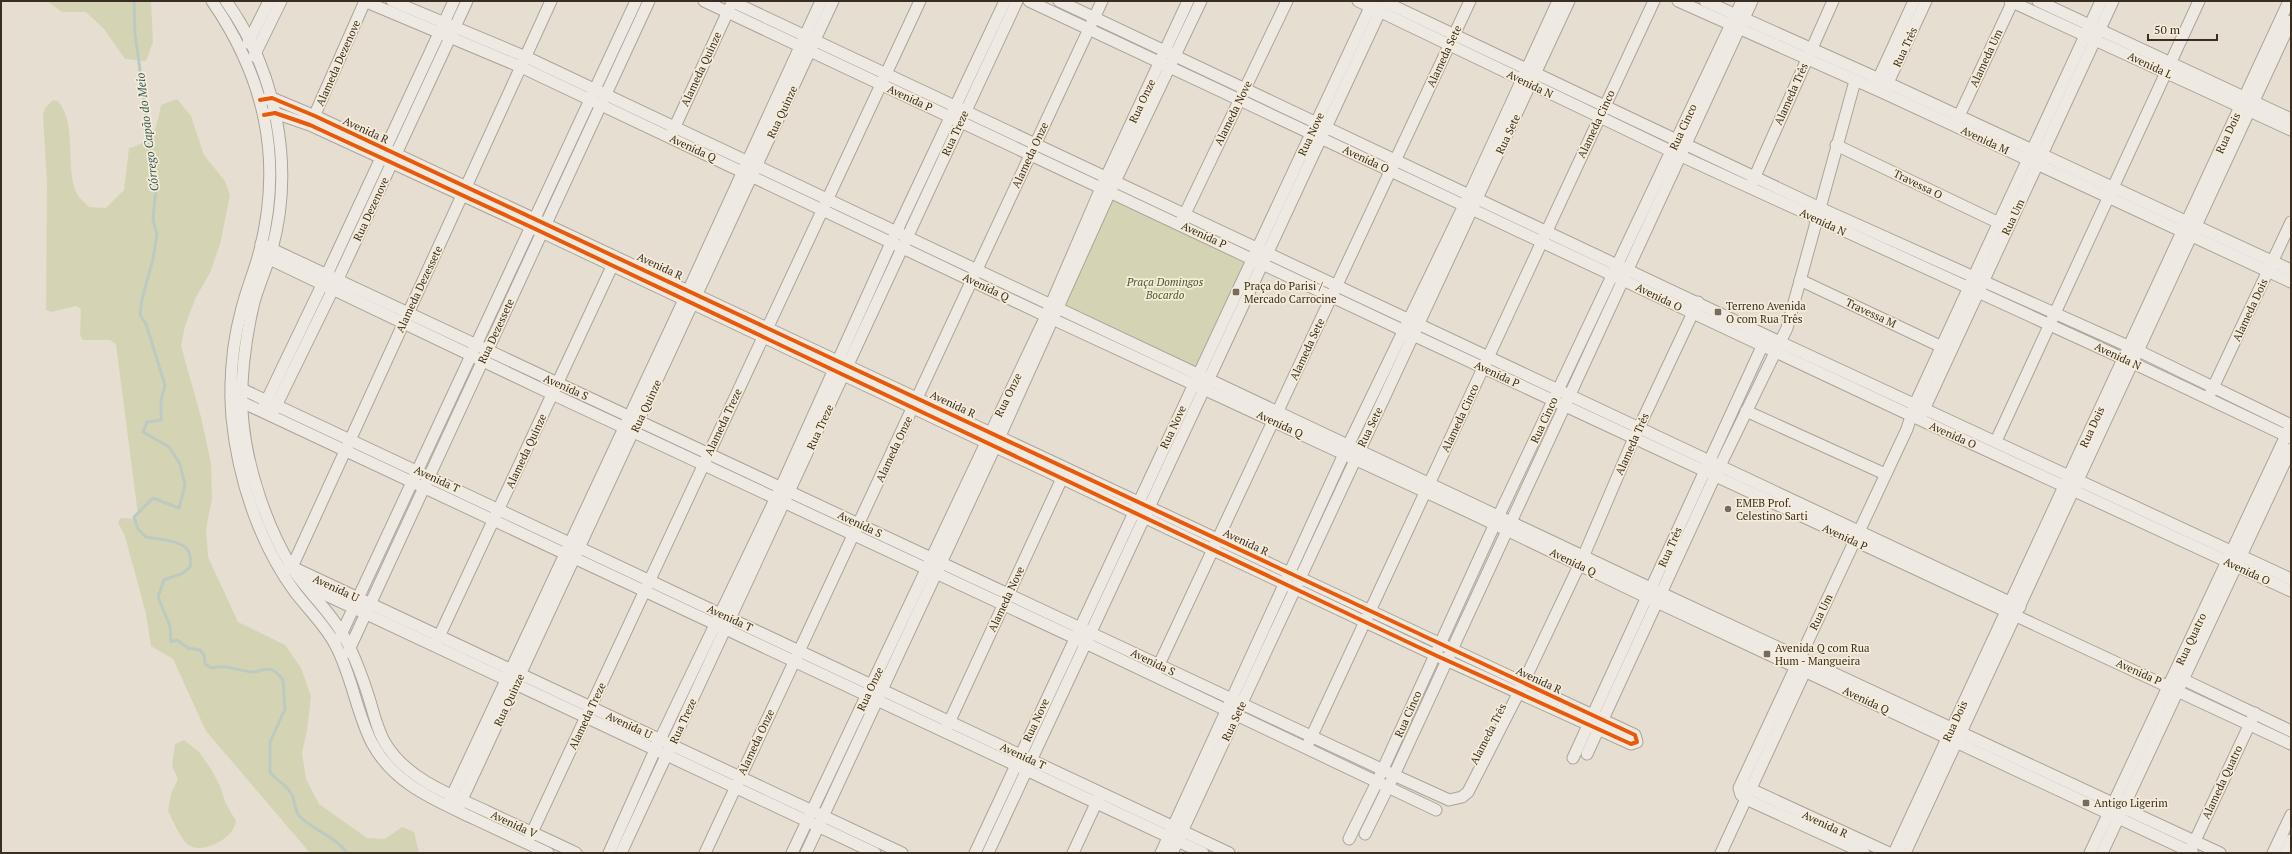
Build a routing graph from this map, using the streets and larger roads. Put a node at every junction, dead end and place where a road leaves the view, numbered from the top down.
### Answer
1 (212, 1) edge
2 (226, 1) edge
3 (269, 1) edge
4 (282, 1) edge
5 (365, 1) edge
6 (392, 1) edge
7 (454, 1) edge
8 (467, 1) edge
9 (551, 1) edge
10 (636, 1) edge
11 (649, 1) edge
12 (704, 1) edge
13 (732, 1) edge
14 (821, 1) edge
15 (834, 1) edge
16 (920, 1) edge
17 (1005, 1) edge
18 (1017, 1) edge
19 (1029, 1) edge
20 (1059, 1) edge
21 (1102, 1) edge
22 (1188, 1) edge
23 (1201, 1) edge
24 (1287, 1) edge
25 (1358, 1) edge
26 (1470, 1) edge
27 (1558, 1) edge
28 (1569, 1) edge
29 (1654, 1) edge
30 (1678, 1) edge
31 (1705, 1) edge
32 (1742, 1) edge
33 (1752, 1) edge
34 (1833, 1) edge
35 (1914, 1) edge
36 (1926, 1) edge
37 (2012, 1) edge
38 (2038, 1) edge
39 (2101, 1) edge
40 (2113, 1) edge
41 (2199, 1) edge
42 (2289, 1) edge
43 (1379, 4) edge
44 (728, 12) junction
45 (1740, 16) junction
46 (1094, 17) junction
47 (2291, 21) edge
48 (1735, 27) junction
49 (2095, 27) junction
50 (441, 29) junction
51 (1088, 30) junction
52 (452, 34) junction
53 (2090, 38) junction
54 (250, 39) junction
55 (1452, 39) junction
56 (802, 41) junction
57 (812, 46) junction
58 (256, 52) junction
59 (243, 53) junction
60 (1809, 54) junction
61 (1167, 59) junction
62 (523, 62) junction
63 (249, 67) junction
64 (2168, 68) junction
65 (1531, 71) junction
66 (883, 79) junction
67 (1855, 81) junction
68 (1526, 82) junction
69 (1881, 86) junction
70 (1245, 88) junction
71 (592, 95) junction
72 (606, 95) junction
73 (272, 98) junction
74 (260, 100) junction
75 (1240, 100) junction
76 (2247, 104) junction
77 (601, 105) junction
78 (1604, 106) junction
79 (961, 113) junction
80 (269, 114) junction
81 (1959, 116) junction
82 (950, 117) junction
83 (1600, 117) junction
84 (2291, 119) edge
85 (312, 120) junction
86 (1322, 124) junction
87 (2291, 130) edge
88 (672, 132) junction
89 (1316, 135) junction
90 (1681, 143) junction
91 (1035, 144) junction
92 (1836, 145) junction
93 (383, 154) junction
94 (1676, 154) junction
95 (1030, 155) junction
96 (2035, 157) junction
97 (394, 159) junction
98 (1394, 165) junction
99 (749, 169) junction
100 (1110, 180) junction
101 (1752, 183) junction
102 (1105, 190) junction
103 (464, 191) junction
104 (2111, 192) junction
105 (1471, 202) junction
106 (824, 204) junction
107 (1818, 213) junction
108 (1183, 219) junction
109 (533, 222) junction
110 (2291, 222) edge
111 (1999, 223) junction
112 (544, 228) junction
113 (2189, 229) junction
114 (1547, 230) junction
115 (894, 237) junction
116 (1542, 242) junction
117 (905, 243) junction
118 (265, 251) junction
119 (1260, 256) junction
120 (614, 261) junction
121 (2270, 266) junction
122 (2291, 270) edge
123 (1621, 272) junction
124 (974, 275) junction
125 (1979, 279) junction
126 (325, 280) junction
127 (1800, 280) junction
128 (2291, 282) edge
129 (335, 285) junction
130 (1974, 290) junction
131 (1334, 291) junction
132 (691, 297) junction
133 (1698, 302) junction
134 (1054, 307) junction
135 (1693, 313) junction
136 (2055, 313) junction
137 (1050, 318) junction
138 (406, 319) junction
139 (2050, 325) junction
140 (768, 327) junction
141 (1411, 328) junction
142 (763, 337) junction
143 (1765, 340) junction
144 (1778, 346) junction
145 (1942, 347) junction
146 (2134, 349) junction
147 (473, 351) junction
148 (484, 356) junction
149 (838, 360) junction
150 (2128, 360) junction
151 (1486, 362) junction
152 (849, 365) junction
153 (839, 373) junction
154 (1195, 379) junction
155 (557, 383) junction
156 (231, 384) junction
157 (1206, 384) junction
158 (2213, 388) junction
159 (243, 389) junction
160 (1558, 390) junction
161 (552, 394) junction
162 (1570, 395) junction
163 (231, 397) junction
164 (918, 398) junction
165 (2208, 398) junction
166 (1554, 401) junction
167 (242, 402) junction
168 (271, 402) junction
169 (1915, 404) junction
170 (1564, 406) junction
171 (913, 408) junction
172 (1926, 409) junction
173 (1603, 411) junction
174 (1746, 412) junction
175 (266, 413) junction
176 (1276, 416) junction
177 (634, 418) junction
178 (1915, 418) junction
179 (1598, 421) junction
180 (2291, 425) edge
181 (629, 430) junction
182 (1636, 433) junction
183 (2288, 437) edge
184 (350, 439) junction
185 (992, 439) junction
186 (1996, 442) junction
187 (2291, 449) edge
188 (346, 450) junction
189 (1351, 452) junction
190 (709, 453) junction
191 (1709, 460) junction
192 (703, 465) junction
193 (1067, 468) junction
194 (417, 470) junction
195 (1704, 471) junction
196 (1717, 471) junction
197 (1885, 474) junction
198 (429, 476) junction
199 (1062, 480) junction
200 (412, 481) junction
201 (2072, 483) junction
202 (424, 487) junction
203 (1427, 487) junction
204 (786, 489) junction
205 (780, 501) junction
206 (1138, 501) junction
207 (1149, 507) junction
208 (499, 509) junction
209 (1133, 513) junction
210 (1144, 518) junction
211 (494, 520) junction
212 (1497, 520) junction
213 (859, 524) junction
214 (1509, 525) junction
215 (1860, 531) junction
216 (853, 535) junction
217 (1218, 539) junction
218 (1855, 542) junction
219 (575, 544) junction
220 (1213, 550) junction
221 (570, 555) junction
222 (931, 558) junction
223 (2234, 558) junction
224 (1582, 560) junction
225 (941, 562) junction
226 (287, 569) junction
227 (931, 572) junction
228 (1933, 572) junction
229 (1295, 575) junction
230 (2291, 579) edge
231 (650, 580) junction
232 (304, 585) junction
233 (1290, 586) junction
234 (293, 589) junction
235 (646, 591) junction
236 (2291, 591) edge
237 (1008, 594) junction
238 (1654, 595) junction
239 (355, 603) junction
240 (1003, 605) junction
241 (368, 609) junction
242 (2013, 610) junction
243 (1370, 611) junction
244 (721, 613) junction
245 (732, 618) junction
246 (1365, 622) junction
247 (716, 624) junction
248 (1080, 627) junction
249 (727, 629) junction
250 (342, 632) junction
251 (1090, 632) junction
252 (1075, 638) junction
253 (437, 641) junction
254 (1085, 643) junction
255 (1440, 644) junction
256 (336, 645) junction
257 (350, 648) junction
258 (1452, 649) junction
259 (800, 650) junction
260 (1435, 655) junction
261 (1447, 660) junction
262 (344, 661) junction
263 (795, 661) junction
264 (1803, 664) junction
265 (1159, 665) junction
266 (510, 670) junction
267 (521, 674) junction
268 (1154, 676) junction
269 (505, 680) junction
270 (1524, 683) junction
271 (2176, 683) junction
272 (516, 685) junction
273 (876, 686) junction
274 (1518, 694) junction
275 (872, 697) junction
276 (1237, 702) junction
277 (591, 707) junction
278 (2255, 713) junction
279 (1231, 714) junction
280 (586, 718) junction
281 (1596, 722) junction
282 (2250, 724) junction
283 (947, 726) junction
284 (2291, 731) edge
285 (1954, 736) junction
286 (1311, 737) junction
287 (660, 740) junction
288 (1633, 740) dead end
289 (2291, 744) edge
290 (672, 745) junction
291 (1306, 748) junction
292 (655, 750) junction
293 (1587, 754) dead end
294 (666, 756) junction
295 (1573, 758) dead end
296 (1018, 760) junction
297 (1029, 765) junction
298 (1383, 770) junction
299 (1394, 776) junction
300 (740, 777) junction
301 (1377, 782) junction
302 (1388, 787) junction
303 (735, 788) junction
304 (1744, 792) junction
305 (457, 798) junction
306 (1098, 798) junction
307 (1459, 798) joint
308 (452, 808) junction
309 (1436, 810) dead end
310 (2116, 811) junction
311 (2291, 815) edge
312 (809, 816) junction
313 (821, 821) junction
314 (532, 833) junction
315 (1176, 834) junction
316 (1365, 834) dead end
317 (1349, 839) dead end
318 (2291, 840) edge
319 (527, 843) junction
320 (2193, 849) edge
321 (894, 851) edge
322 (548, 853) edge
323 (576, 853) edge
324 (610, 853) edge
325 (621, 853) edge
326 (705, 853) edge
327 (792, 853) edge
328 (806, 853) edge
329 (875, 853) edge
330 (975, 853) edge
331 (988, 853) edge
332 (1073, 853) edge
333 (1162, 853) edge
334 (1172, 853) edge
335 (1203, 853) edge
336 (1229, 853) edge
337 (1721, 853) edge
338 (1864, 853) edge
339 (1889, 853) edge
340 (1894, 853) edge
341 (1905, 853) edge
342 (2090, 853) edge
343 (2102, 853) edge
344 (2220, 853) edge
345 (2272, 853) edge
346 (2285, 853) edge

1 - 59 street
2 - 54 street
3 - 54 street
4 - 58 street
5 - 50 street, Avenida Q
5 - 85 street, Alameda Dezenove
6 - 50 street, Avenida Q
7 - 50 street, Rua Dezenove
8 - 52 street, Rua Dezenove
9 - 62 street, Alameda Dezessete
10 - 71 street, Rua Dezessete
11 - 72 street, Rua Dezessete
12 - 44 street, Avenida P
13 - 44 street, Alameda Quinze
13 - 56 street, Avenida P
14 - 56 street, Rua Quinze
15 - 57 street, Rua Quinze
16 - 66 street, Alameda Treze
17 - 79 street, Rua Treze
18 - 79 street, Rua Treze
19 - 51 street, Avenida O
20 - 46 street, Avenida O
21 - 46 street, Alameda Onze
22 - 61 street, Rua Onze
23 - 61 street, Rua Onze
24 - 70 street, Alameda Nove
25 - 43 street, Avenida N
26 - 55 street, Alameda Sete
27 - 65 street, Rua Sete
28 - 65 street, Rua Sete
29 - 78 street, Alameda Cinco
30 - 48 street, Avenida M
31 - 45 street, Avenida M
32 - 45 street, Rua Cinco
33 - 45 street, Rua Cinco
34 - 60 street, Alameda Três
35 - 69 street, Rua Três
36 - 69 street, Rua Três
37 - 53 street, Avenida L
37 - 81 street, Alameda Um
38 - 49 street, Avenida L
39 - 49 street, Rua Um
40 - 49 street, Rua Um
41 - 64 street
42 - 76 street, Rua Dois
43 - 55 street, Avenida N
43 - 86 street, Rua Nove
44 - 56 street, Avenida P
44 - 88 street, Alameda Quinze
45 - 48 street, Rua Cinco
45 - 60 street, Avenida M
46 - 51 street, Alameda Onze
46 - 61 street, Avenida O
47 - 76 street, Rua Dois
48 - 60 street, Avenida M
48 - 90 street, Rua Cinco
49 - 53 street, Rua Um
49 - 64 street, Avenida L
50 - 52 street, Avenida Q
50 - 93 street, Rua Dezenove
51 - 61 street, Avenida O
51 - 91 street, Alameda Onze
52 - 62 street, Avenida Q
52 - 97 street, Rua Dezenove
53 - 64 street, Avenida L
53 - 96 street, Rua Um
54 - 58 street
54 - 59 street
55 - 65 street, Avenida N
55 - 68 street, Avenida N
55 - 98 street, Alameda Sete
56 - 57 street, Avenida P
56 - 99 street, Rua Quinze
57 - 66 street, Avenida P
57 - 99 street, Rua Quinze
58 - 63 street
58 - 73 street
59 - 63 street
60 - 67 street, Avenida M
60 - 69 street, Avenida M
60 - 101 street, Alameda Três
61 - 70 street, Avenida O
61 - 75 street, Avenida O
61 - 100 street, Rua Onze
62 - 71 street, Avenida Q
62 - 103 street, Alameda Dezessete
63 - 74 street
64 - 76 street, Avenida L
64 - 104 street
65 - 68 street, Rua Sete
65 - 78 street, Avenida N
66 - 79 street, Avenida P
66 - 82 street, Avenida P
66 - 106 street, Alameda Treze
67 - 69 street, Avenida M
67 - 92 street, Rua Três
68 - 83 street, Avenida N
68 - 105 street, Rua Sete
69 - 81 street, Avenida M
69 - 96 street, Avenida M
70 - 75 street, Alameda Nove
70 - 86 street, Avenida O
71 - 72 street, Avenida Q
71 - 77 street, Avenida Q
71 - 109 street, Rua Dezessete
72 - 77 street, Rua Dezessete
72 - 88 street, Avenida Q
73 - 74 street
73 - 80 street
73 - 85 street, Avenida R
74 - 80 street
75 - 89 street, Avenida O
75 - 108 street, Alameda Nove
76 - 84 street, Avenida L
76 - 87 street, Avenida L
76 - 113 street, Rua Dois
77 - 88 street, Avenida Q
77 - 112 street, Rua Dezessete
78 - 83 street, Alameda Cinco
78 - 90 street, Avenida N
79 - 82 street, Avenida P
79 - 91 street, Avenida P
79 - 95 street, Avenida P
79 - 117 street, Rua Treze
80 - 85 street, Avenida R
80 - 118 street
81 - 96 street, Avenida M
82 - 115 street, Rua Treze
83 - 94 street, Avenida N
83 - 114 street, Alameda Cinco
85 - 93 street, Avenida R
86 - 89 street, Rua Nove
86 - 98 street, Avenida O
88 - 99 street, Avenida Q
89 - 98 street, Avenida O
89 - 119 street, Rua Nove
90 - 94 street, Rua Cinco
90 - 101 street, Avenida N
91 - 95 street, Alameda Onze
91 - 100 street, Avenida P
92 - 107 street, Rua Três
92 - 111 street, Travessa O
93 - 97 street, Avenida R
93 - 126 street, Rua Dezenove
94 - 101 street, Avenida N
94 - 123 street, Rua Cinco
95 - 102 street, Avenida P
95 - 124 street, Alameda Onze
96 - 104 street, Avenida M
96 - 111 street, Rua Um
96 - 125 street, Rua Um
97 - 103 street, Avenida R
97 - 129 street, Rua Dezenove
98 - 105 street, Avenida O
98 - 131 street, Alameda Sete
99 - 106 street, Avenida Q
99 - 132 street, Rua Quinze
100 - 102 street, Rua Onze
100 - 108 street, Avenida P
101 - 107 street, Avenida N
102 - 108 street, Avenida P
102 - 134 street, Rua Onze
103 - 109 street, Avenida R
103 - 138 street, Alameda Dezessete
104 - 113 street, Avenida M
104 - 136 street
105 - 114 street, Avenida O
105 - 116 street, Avenida O
105 - 141 street, Rua Sete
106 - 115 street, Avenida Q
106 - 140 street, Alameda Treze
107 - 125 street, Avenida N
107 - 127 street, Rua Três
107 - 130 street, Avenida N
108 - 119 street, Avenida P
109 - 112 street, Avenida R
109 - 147 street, Rua Dezessete
110 - 121 street, Alameda Dois
111 - 125 street, Rua Um
112 - 120 street, Avenida R
112 - 148 street, Rua Dezessete
113 - 121 street, Avenida M
113 - 146 street, Rua Dois
114 - 116 street, Alameda Cinco
114 - 123 street, Avenida O
115 - 117 street, Avenida Q
115 - 149 street, Rua Treze
116 - 123 street, Avenida O
116 - 151 street, Alameda Cinco
117 - 124 street, Avenida Q
117 - 152 street, Rua Treze
118 - 126 street, Avenida S
118 - 156 street
118 - 159 street
119 - 131 street, Avenida P
119 - 154 street, Rua Nove
119 - 157 street, Rua Nove
120 - 132 street, Avenida R
120 - 155 street, Alameda Quinze
121 - 122 street, Avenida M
121 - 128 street, Avenida M
121 - 158 street, Alameda Dois
123 - 133 street, Avenida O
123 - 135 street, Avenida O
123 - 160 street, Rua Cinco
123 - 162 street, Rua Cinco
124 - 134 street, Avenida Q
124 - 137 street, Avenida Q
124 - 164 street, Alameda Onze
125 - 130 street, Rua Um
125 - 136 street, Avenida N
126 - 129 street, Avenida S
126 - 168 street, Rua Dezenove
127 - 144 street, Rua Três
127 - 145 street, Travessa M
129 - 138 street, Avenida S
129 - 168 street, Rua Dezenove
130 - 139 street, Avenida N
130 - 145 street, Rua Um
130 - 172 street, Rua Um
131 - 141 street, Avenida P
131 - 176 street, Alameda Sete
132 - 140 street, Avenida R
132 - 142 street, Avenida R
132 - 177 street, Rua Quinze
133 - 135 street, Alameda Três
133 - 143 street, Avenida O
134 - 137 street, Rua Onze
134 - 154 street, Avenida Q
135 - 143 street, Avenida O
135 - 182 street, Alameda Três
136 - 139 street
136 - 146 street, Avenida N
137 - 154 street, Avenida Q
137 - 185 street, Rua Onze
138 - 147 street, Avenida S
138 - 184 street, Alameda Dezessete
139 - 150 street, Avenida N
139 - 186 street
140 - 142 street, Alameda Treze
140 - 149 street, Avenida R
141 - 151 street, Avenida P
141 - 189 street, Rua Sete
142 - 153 street, Avenida R
142 - 190 street, Alameda Treze
143 - 144 street, Avenida O
143 - 191 street, Rua Três
144 - 169 street, Avenida O
144 - 174 street, Rua Três
144 - 178 street, Avenida O
145 - 169 street, Rua Um
146 - 150 street, Rua Dois
146 - 158 street, Avenida N
147 - 148 street, Avenida S
147 - 194 street, Rua Dezessete
148 - 155 street, Avenida S
148 - 161 street, Avenida S
148 - 198 street, Rua Dezessete
149 - 152 street, Avenida R
149 - 153 street, Rua Treze
150 - 165 street, Avenida N
150 - 201 street, Rua Dois
151 - 160 street, Avenida P
151 - 166 street, Avenida P
151 - 203 street, Alameda Cinco
152 - 153 street, Rua Treze
152 - 164 street, Avenida R
153 - 171 street, Avenida R
153 - 204 street, Rua Treze
154 - 157 street, Avenida Q
154 - 206 street, Rua Nove
155 - 161 street, Alameda Quinze
155 - 177 street, Avenida S
156 - 159 street, Avenida T
156 - 163 street
157 - 176 street, Avenida Q
157 - 207 street, Rua Nove
158 - 165 street, Alameda Dois
158 - 180 street, Avenida N
159 - 167 street
159 - 168 street, Avenida T
160 - 162 street, Avenida P
160 - 166 street, Rua Cinco
161 - 181 street, Avenida S
161 - 208 street, Alameda Quinze
162 - 170 street, Rua Cinco
162 - 173 street, Avenida P
163 - 167 street, Avenida T
163 - 226 street
164 - 171 street, Alameda Onze
164 - 185 street, Avenida R
165 - 183 street, Avenida N
166 - 170 street, Avenida P
166 - 212 street, Rua Cinco
167 - 175 street, Avenida T
167 - 226 street
168 - 175 street, Rua Dezenove
168 - 184 street, Avenida T
169 - 172 street, Avenida O
169 - 178 street, Rua Um
170 - 179 street, Avenida P
170 - 214 street, Rua Cinco
171 - 185 street, Avenida R
171 - 213 street, Alameda Onze
172 - 178 street, Rua Um
172 - 186 street, Avenida O
173 - 179 street
173 - 182 street, Avenida P
174 - 196 street, Rua Três
174 - 197 street
175 - 188 street, Avenida T
176 - 189 street, Avenida Q
176 - 217 street, Alameda Sete
177 - 181 street, Rua Quinze
177 - 190 street, Avenida S
178 - 197 street, Rua Um
178 - 201 street, Avenida O
179 - 182 street, Avenida P
180 - 183 street, Rua Quatro
181 - 192 street, Avenida S
181 - 219 street, Rua Quinze
182 - 191 street, Avenida P
182 - 195 street, Avenida P
182 - 224 street, Alameda Três
183 - 223 street, Rua Quatro
184 - 188 street, Alameda Dezessete
184 - 194 street, Avenida T
185 - 193 street, Avenida R
185 - 199 street, Avenida R
185 - 222 street, Rua Onze
185 - 225 street, Rua Onze
186 - 201 street, Avenida O
187 - 223 street, Rua Quatro
188 - 200 street, Avenida T
188 - 226 street, Alameda Dezessete
189 - 203 street, Avenida Q
189 - 229 street, Rua Sete
190 - 192 street, Alameda Treze
190 - 204 street, Avenida S
191 - 195 street, Rua Três
191 - 196 street, Avenida P
192 - 205 street, Avenida S
192 - 231 street, Alameda Treze
193 - 199 street, Alameda Nove
193 - 206 street, Avenida R
194 - 198 street, Avenida T
194 - 200 street, Rua Dezessete
195 - 196 street, Avenida P
195 - 238 street, Rua Três
196 - 215 street, Avenida P
196 - 218 street, Avenida P
196 - 238 street, Rua Três
197 - 215 street, Rua Um
198 - 202 street, Rua Dezessete
198 - 208 street, Avenida T
199 - 209 street, Avenida R
199 - 237 street, Alameda Nove
200 - 202 street, Avenida T
200 - 239 street, Rua Dezessete
201 - 223 street, Avenida O
201 - 242 street, Rua Dois
202 - 211 street, Avenida T
202 - 241 street, Rua Dezessete
203 - 212 street, Avenida Q
203 - 243 street, Alameda Cinco
204 - 205 street, Rua Treze
204 - 213 street, Avenida S
205 - 216 street, Avenida S
205 - 244 street, Rua Treze
205 - 245 street, Rua Treze
206 - 207 street, Avenida R
206 - 209 street, Rua Nove
207 - 210 street, Rua Nove
207 - 217 street, Avenida R
208 - 211 street, Alameda Quinze
208 - 219 street, Avenida T
209 - 210 street, Avenida R
209 - 248 street, Rua Nove
210 - 220 street, Avenida R
210 - 251 street, Rua Nove
211 - 221 street, Avenida T
211 - 253 street, Alameda Quinze
212 - 214 street, Avenida Q
212 - 255 street, Rua Cinco
213 - 216 street, Alameda Onze
213 - 222 street, Avenida S
214 - 224 street, Avenida Q
214 - 258 street, Rua Cinco
215 - 218 street, Rua Um
215 - 228 street, Avenida P
216 - 227 street, Avenida S
216 - 259 street, Alameda Onze
217 - 220 street, Alameda Sete
217 - 229 street, Avenida R
218 - 228 street, Avenida P
218 - 264 street, Rua Um
219 - 221 street, Rua Quinze
219 - 231 street, Avenida T
220 - 233 street, Avenida R
220 - 265 street, Alameda Sete
221 - 235 street, Avenida T
221 - 266 street, Rua Quinze
221 - 267 street, Rua Quinze
222 - 225 street, Avenida S
222 - 227 street, Rua Onze
223 - 230 street, Avenida O
223 - 236 street, Avenida O
223 - 271 street, Rua Quatro
224 - 238 street, Avenida Q
224 - 270 street, Alameda Três
225 - 227 street, Rua Onze
225 - 237 street, Avenida S
226 - 232 street, Avenida V
226 - 234 street, Avenida V
226 - 239 street, Avenida U
227 - 240 street, Avenida S
227 - 273 street, Rua Onze
228 - 242 street, Avenida P
229 - 233 street, Rua Sete
229 - 243 street, Avenida R
231 - 235 street, Alameda Treze
231 - 244 street, Avenida T
232 - 234 street, Avenida U
232 - 239 street, Avenida U
232 - 250 street, Avenida V
233 - 246 street, Avenida R
233 - 276 street, Rua Sete
234 - 256 street, Avenida V
235 - 247 street, Avenida T
235 - 277 street, Alameda Treze
237 - 240 street, Alameda Nove
237 - 248 street, Avenida S
238 - 264 street, Avenida Q
238 - 281 street, Rua Três
239 - 241 street, Avenida U
239 - 250 street, Rua Dezessete
240 - 252 street, Avenida S
240 - 283 street, Alameda Nove
241 - 253 street, Avenida U
241 - 257 street, Rua Dezessete
242 - 271 street, Avenida P
242 - 285 street, Rua Dois
243 - 246 street, Alameda Cinco
243 - 255 street, Avenida R
244 - 245 street, Avenida T
244 - 247 street, Rua Treze
245 - 249 street, Rua Treze
245 - 259 street, Avenida T
246 - 260 street, Avenida R
246 - 286 street, Alameda Cinco
247 - 249 street, Avenida T
247 - 287 street, Rua Treze
248 - 251 street, Avenida S
248 - 252 street, Rua Nove
249 - 263 street, Avenida T
249 - 290 street, Rua Treze
250 - 256 street, Rua Dezessete
250 - 257 street, Avenida V
251 - 254 street, Rua Nove
251 - 265 street, Avenida S
252 - 254 street, Avenida S
252 - 296 street, Rua Nove
253 - 266 street, Avenida U
253 - 269 street, Avenida U
254 - 268 street, Avenida S
254 - 297 street, Rua Nove
255 - 258 street, Avenida R
255 - 260 street, Rua Cinco
256 - 262 street, Avenida V
257 - 262 street, Rua Dezessete
257 - 305 street, Avenida V
258 - 261 street, Rua Cinco
258 - 270 street, Avenida R
259 - 263 street, Alameda Onze
259 - 273 street, Avenida T
260 - 261 street, Avenida R
260 - 298 street, Rua Cinco
261 - 274 street, Avenida R
261 - 299 street, Rua Cinco
262 - 308 street, Avenida V
263 - 275 street, Avenida T
263 - 300 street, Alameda Onze
264 - 285 street, Avenida Q
264 - 304 street, Rua Um
265 - 268 street, Alameda Sete
265 - 276 street, Avenida S
266 - 267 street, Avenida U
266 - 269 street, Rua Quinze
267 - 272 street, Rua Quinze
267 - 277 street, Avenida U
268 - 279 street, Avenida S
269 - 272 street, Avenida U
269 - 305 street, Rua Quinze
270 - 274 street, Alameda Três
270 - 281 street, Avenida R
271 - 278 street, Avenida P
271 - 282 street, Avenida P
271 - 310 street, Rua Quatro
272 - 280 street, Avenida U
272 - 305 street, Rua Quinze
273 - 275 street, Rua Onze
273 - 283 street, Avenida T
274 - 281 street, Avenida R
274 - 307 street, Alameda Três
275 - 283 street, Avenida T
275 - 312 street, Rua Onze
275 - 313 street, Rua Onze
276 - 279 street, Rua Sete
276 - 286 street, Avenida S
277 - 280 street, Alameda Treze
277 - 287 street, Avenida U
278 - 282 street, Alameda Quatro
278 - 284 street, Avenida P
279 - 291 street, Avenida S
279 - 315 street, Rua Sete
280 - 292 street, Avenida U
280 - 314 street, Alameda Treze
281 - 288 street, Avenida R
281 - 293 street, Rua Três
281 - 295 street, Rua Três
282 - 289 street, Avenida P
282 - 320 street, Alameda Quatro
283 - 296 street, Avenida T
285 - 310 street, Avenida Q
285 - 340 street, Rua Dois
285 - 341 street, Rua Dois
286 - 291 street, Alameda Cinco
286 - 298 street, Avenida S
287 - 290 street, Avenida U
287 - 292 street, Rua Treze
290 - 294 street, Rua Treze
290 - 300 street, Avenida U
291 - 301 street, Avenida S
292 - 294 street, Avenida U
292 - 324 street, Rua Treze
294 - 303 street, Avenida U
294 - 325 street, Rua Treze
296 - 297 street, Avenida T
296 - 330 street, Rua Nove
297 - 306 street, Avenida T
297 - 331 street, Rua Nove
298 - 299 street, Avenida S
298 - 301 street, Rua Cinco
299 - 302 street, Rua Cinco
299 - 307 street, Avenida S
300 - 303 street, Alameda Onze
300 - 312 street, Avenida U
301 - 302 street, Avenida S
301 - 317 street, Rua Cinco
302 - 309 street, Avenida S
302 - 316 street, Rua Cinco
303 - 312 street, Avenida U
303 - 326 street, Alameda Onze
304 - 337 street, Rua Um
304 - 338 street, Avenida R
304 - 339 street, Avenida R
305 - 308 street, Rua Quinze
305 - 314 street, Avenida V
306 - 315 street, Avenida T
306 - 332 street
308 - 319 street, Avenida V
310 - 320 street, Avenida Q
310 - 342 street, Rua Quatro
310 - 343 street, Rua Quatro
311 - 345 street
312 - 313 street, Avenida U
312 - 327 street, Rua Onze
313 - 321 street, Avenida U
313 - 328 street, Rua Onze
313 - 329 street, Avenida U
314 - 319 street, Alameda Treze
314 - 323 street, Avenida V
315 - 333 street, Rua Sete
315 - 334 street, Rua Sete
315 - 335 street, Avenida T
315 - 336 street, Avenida T
318 - 346 street
319 - 322 street, Avenida V
320 - 344 street, Avenida Q

